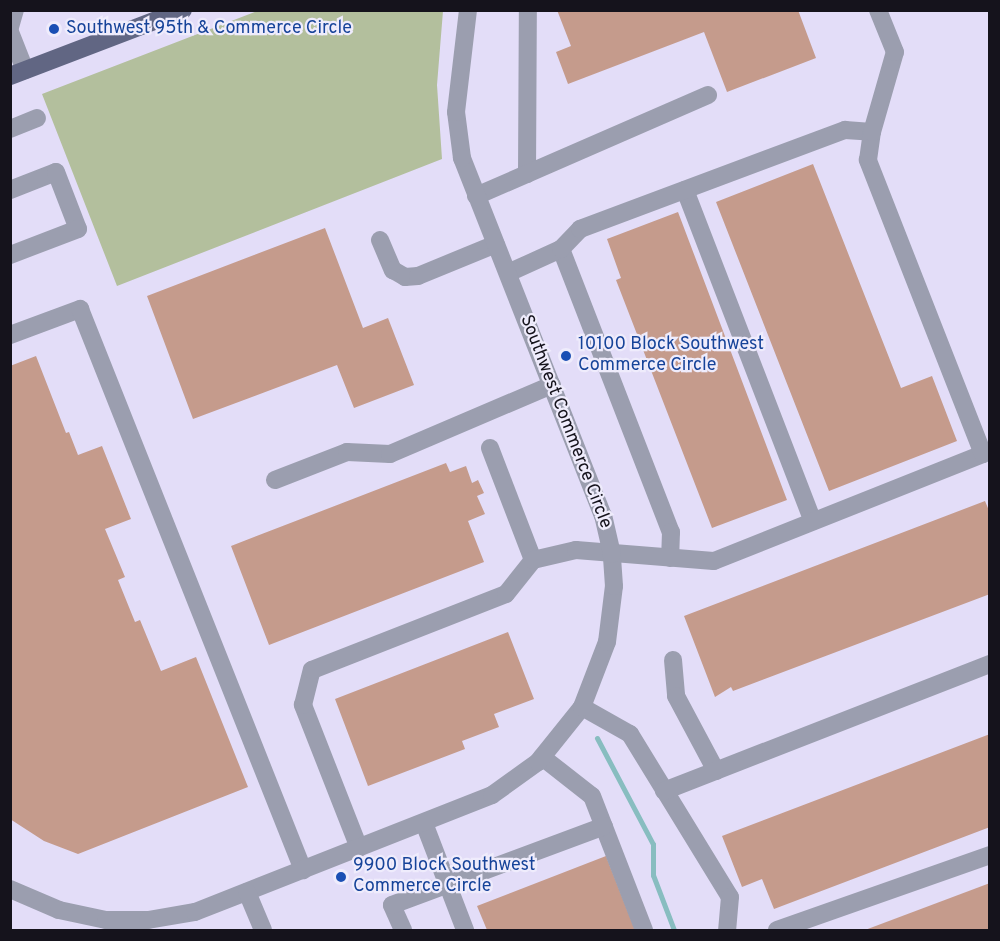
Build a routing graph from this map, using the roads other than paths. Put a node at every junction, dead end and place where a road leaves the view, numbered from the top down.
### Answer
1 (15, 10) edge
2 (183, 10) edge
3 (468, 10) edge
4 (528, 10) edge
5 (878, 10) edge
6 (10, 27) edge
7 (10, 32) edge
8 (18, 73) edge
9 (708, 95) dead end
10 (37, 118) dead end
11 (10, 129) edge
12 (872, 132) junction
13 (527, 174) junction
14 (685, 189) junction
15 (10, 190) edge
16 (476, 196) junction
17 (380, 240) dead end
18 (496, 244) junction
19 (561, 249) junction
20 (10, 255) edge
21 (508, 273) junction
22 (10, 335) edge
23 (552, 385) junction
24 (490, 448) dead end
25 (275, 480) dead end
26 (813, 522) junction
27 (612, 554) junction
28 (670, 558) junction
29 (533, 561) junction
30 (673, 660) dead end
31 (990, 664) edge
32 (582, 707) junction
33 (542, 758) junction
34 (716, 771) junction
35 (664, 791) junction
36 (424, 823) junction
37 (604, 826) junction
38 (359, 848) junction
39 (990, 855) edge
40 (303, 870) junction
41 (447, 884) junction
42 (10, 889) edge
43 (247, 892) junction
44 (129, 926) edge
45 (263, 930) edge
46 (403, 930) edge
47 (465, 930) edge
48 (644, 930) edge
49 (727, 930) edge
50 (777, 930) edge

1 - 6 street
2 - 8 main road
3 - 16 street, Southwest Commerce Circle
4 - 13 street
5 - 12 street
7 - 8 street
9 - 13 street
10 - 11 street
12 - 14 street
12 - 26 street
13 - 16 street
14 - 19 street
14 - 26 street
15 - 20 street
16 - 18 street, Southwest Commerce Circle
17 - 18 street
18 - 21 street, Southwest Commerce Circle
19 - 21 street
19 - 28 street
21 - 23 street, Southwest Commerce Circle
22 - 40 street
23 - 25 street
23 - 27 street, Southwest Commerce Circle
24 - 29 street
26 - 28 street
27 - 28 street
27 - 29 street
27 - 32 street, Southwest Commerce Circle
29 - 38 street
30 - 34 street
31 - 34 street
32 - 33 street, Southwest Commerce Circle
32 - 35 street
33 - 36 street, Southwest Commerce Circle
33 - 37 street
34 - 35 street
35 - 49 street
36 - 38 street, Southwest Commerce Circle
36 - 41 street
37 - 41 street
37 - 48 street
38 - 40 street, Southwest Commerce Circle
39 - 50 street
40 - 43 street, Southwest Commerce Circle
41 - 46 street
41 - 47 street
42 - 44 street, Southwest Commerce Circle
43 - 44 street, Southwest Commerce Circle
43 - 45 street

